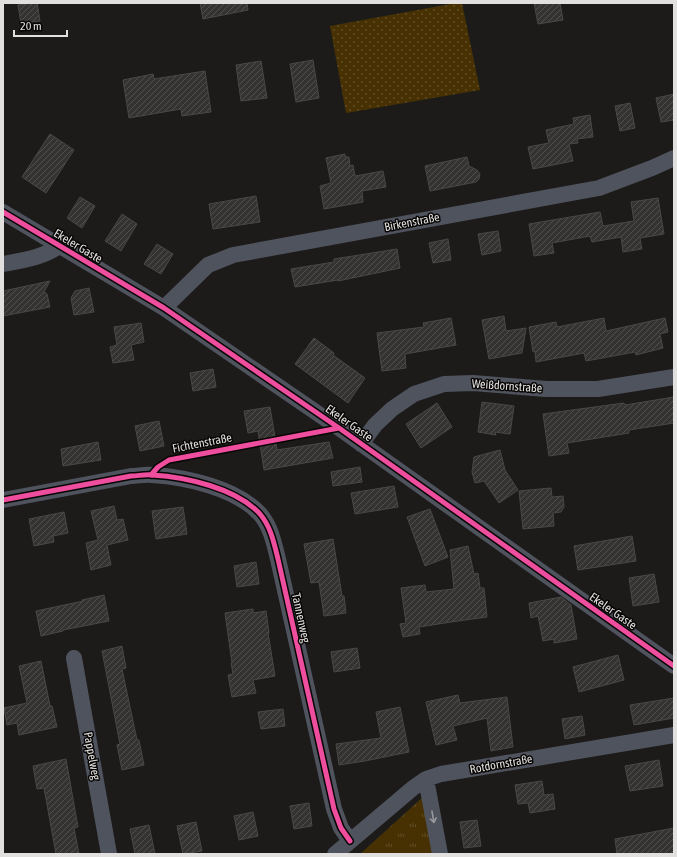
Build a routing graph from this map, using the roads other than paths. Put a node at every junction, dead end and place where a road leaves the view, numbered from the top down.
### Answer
1 (674, 158) edge
2 (3, 212) edge
3 (59, 246) junction
4 (3, 264) edge
5 (164, 308) junction
6 (674, 377) edge
7 (361, 444) junction
8 (3, 500) edge
9 (74, 658) dead end
10 (674, 666) edge
11 (674, 735) edge
12 (426, 779) junction
13 (350, 842) junction
14 (109, 854) edge
15 (335, 854) edge
16 (440, 854) edge

1 - 5 street, Birkenstraße
2 - 3 street, Ekeler Gaste
3 - 4 street
3 - 5 street, Ekeler Gaste
5 - 7 street, Ekeler Gaste
6 - 7 street, Weißdornstraße
7 - 10 street, Ekeler Gaste
8 - 13 street, Tannenweg
9 - 14 street, Pappelweg
11 - 12 street, Rotdornstraße
12 - 13 street, Rotdornstraße
12 -> 16 street
13 - 15 street, Rotdornstraße

